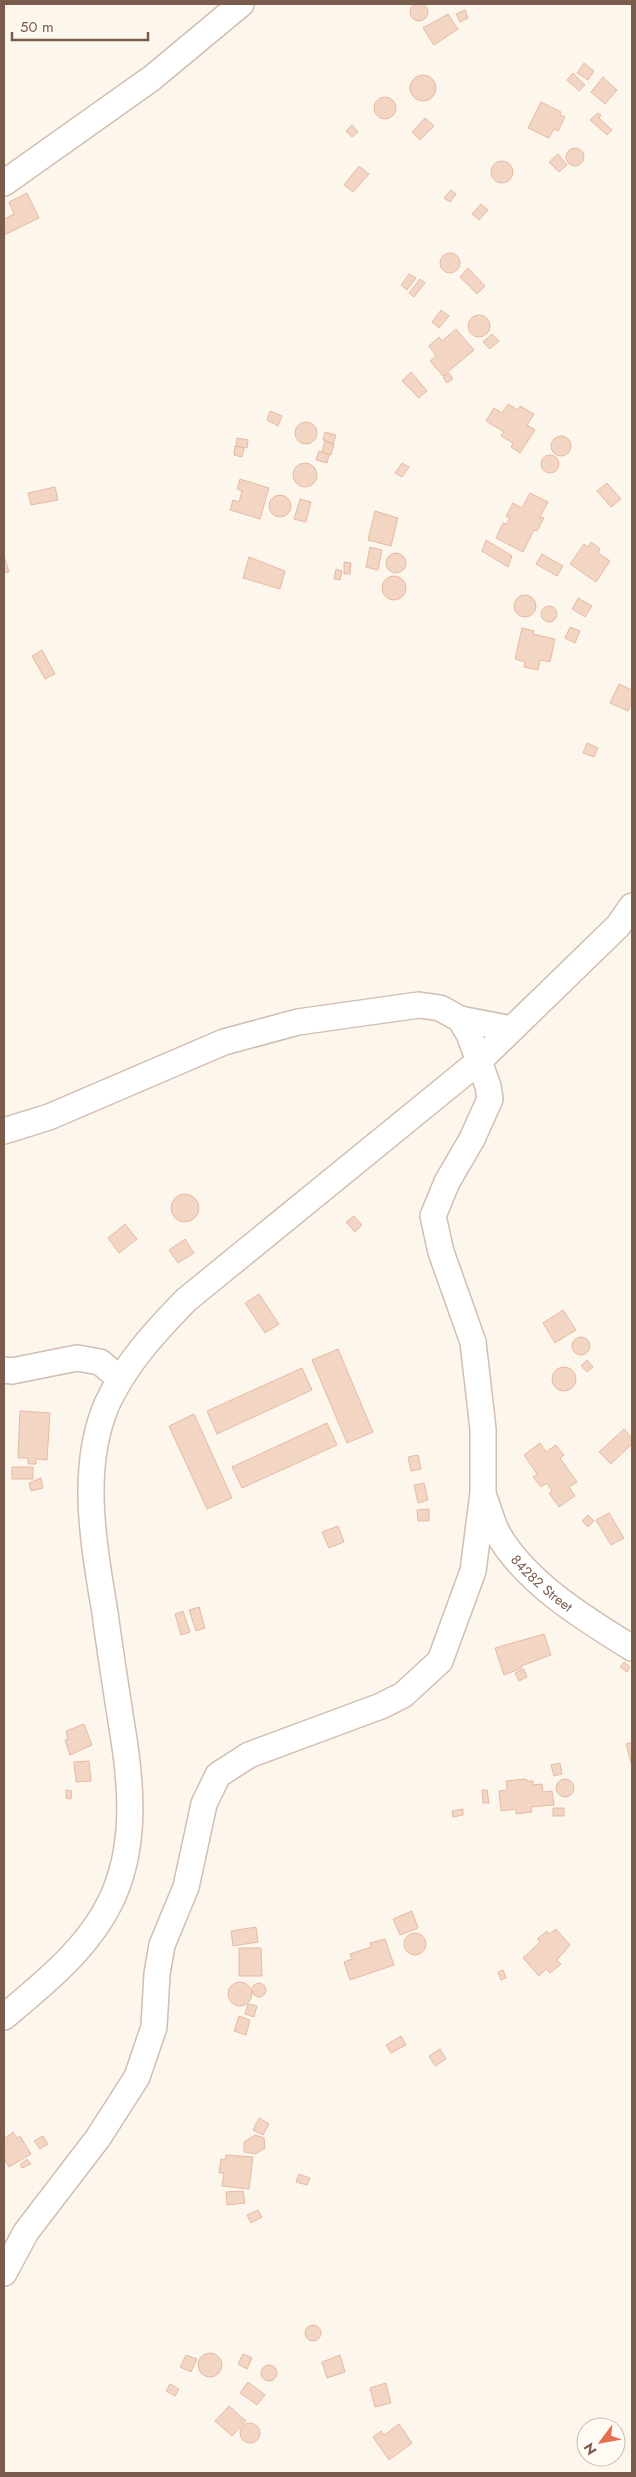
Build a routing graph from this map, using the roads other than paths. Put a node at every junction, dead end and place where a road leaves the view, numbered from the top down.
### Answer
1 (240, 4) edge
2 (4, 183) edge
3 (632, 906) edge
4 (460, 1020) junction
5 (512, 1029) junction
6 (478, 1062) junction
7 (4, 1131) edge
8 (4, 1370) edge
9 (120, 1379) junction
10 (482, 1493) junction
11 (632, 1648) edge
12 (4, 2017) edge
13 (4, 2273) edge

1 - 2 street
3 - 5 street
4 - 5 street
4 - 6 street
4 - 7 street
5 - 6 street
6 - 9 street
6 - 10 street
8 - 9 street
9 - 12 street
10 - 11 street, 84282 Street
10 - 13 street

